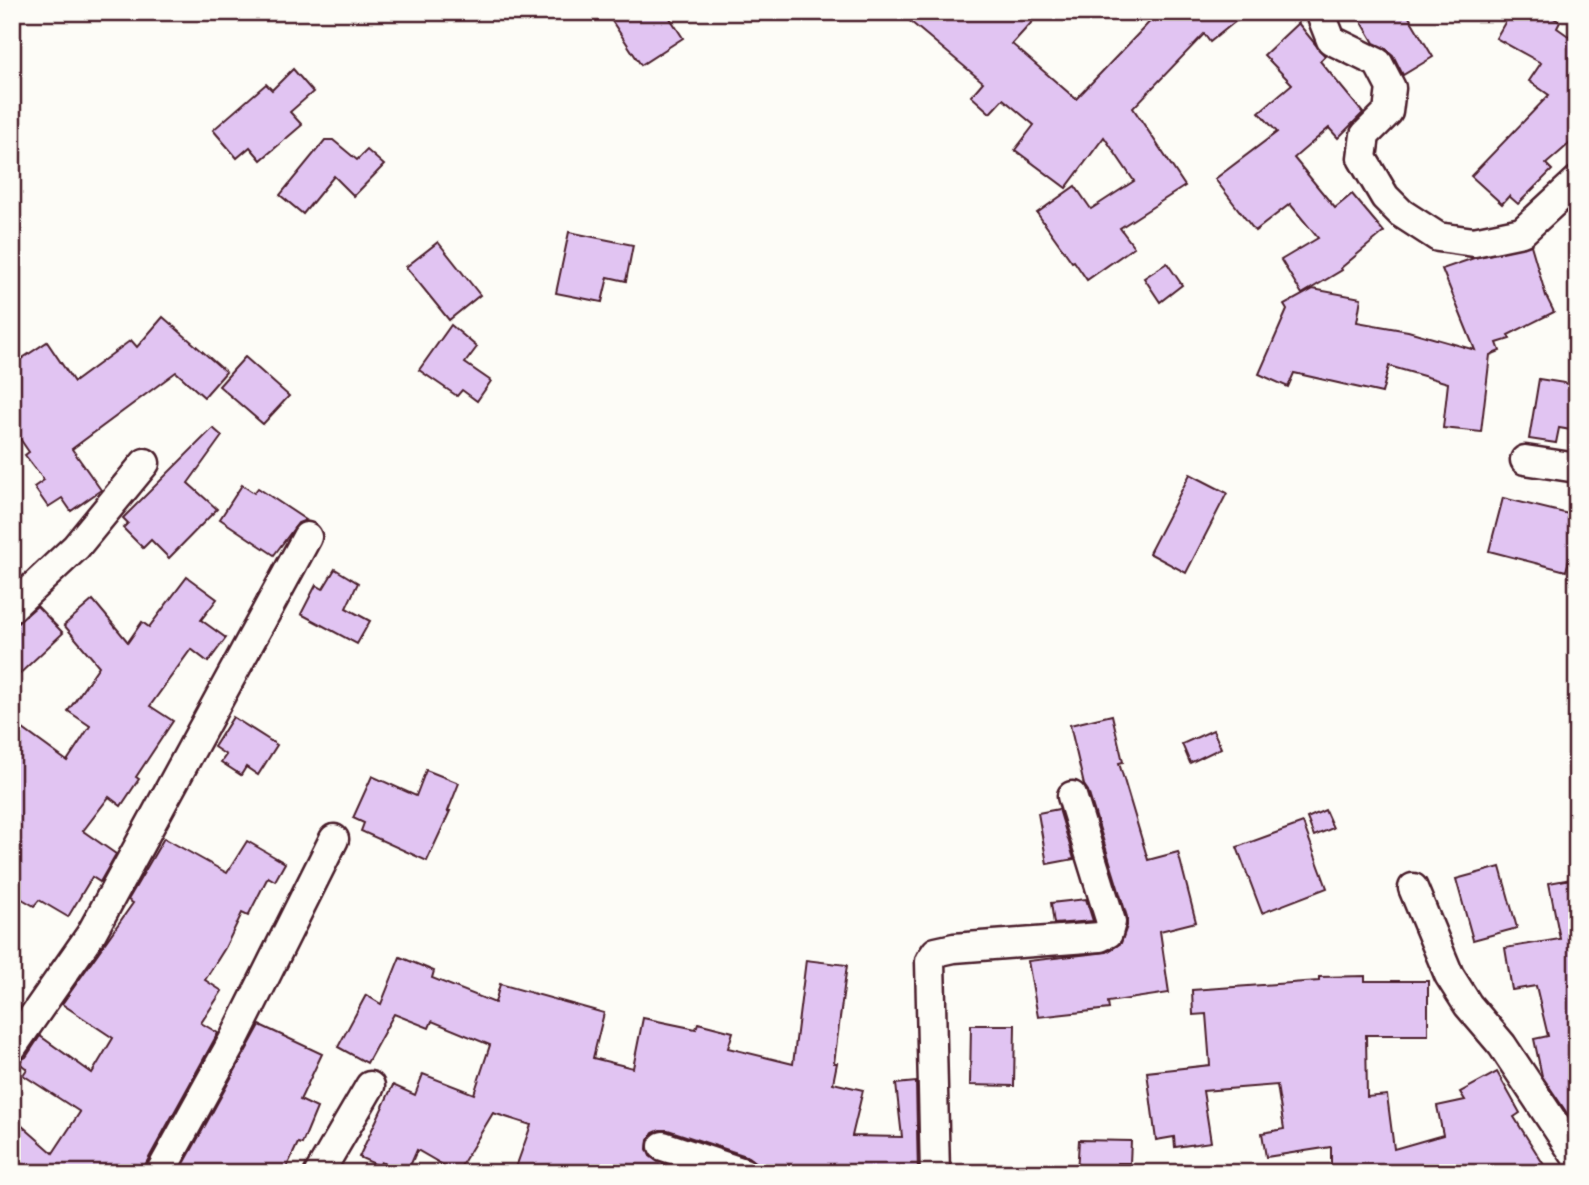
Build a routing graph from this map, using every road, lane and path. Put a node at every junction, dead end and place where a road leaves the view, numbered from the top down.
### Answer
1 (1320, 12) edge
2 (1577, 181) edge
3 (1525, 460) dead end
4 (145, 463) dead end
5 (1577, 468) edge
6 (307, 537) dead end
7 (12, 607) edge
8 (1072, 796) dead end
9 (334, 839) dead end
10 (1413, 888) dead end
11 (12, 1047) edge
12 (370, 1086) dead end
13 (663, 1146) dead end
14 (1577, 1158) edge
15 (160, 1173) edge
16 (319, 1173) edge
17 (744, 1173) edge
18 (935, 1173) edge

1 - 2 street
3 - 5 street
4 - 7 street
6 - 11 street
8 - 18 street
9 - 15 street
10 - 14 street
12 - 16 street
13 - 17 street

